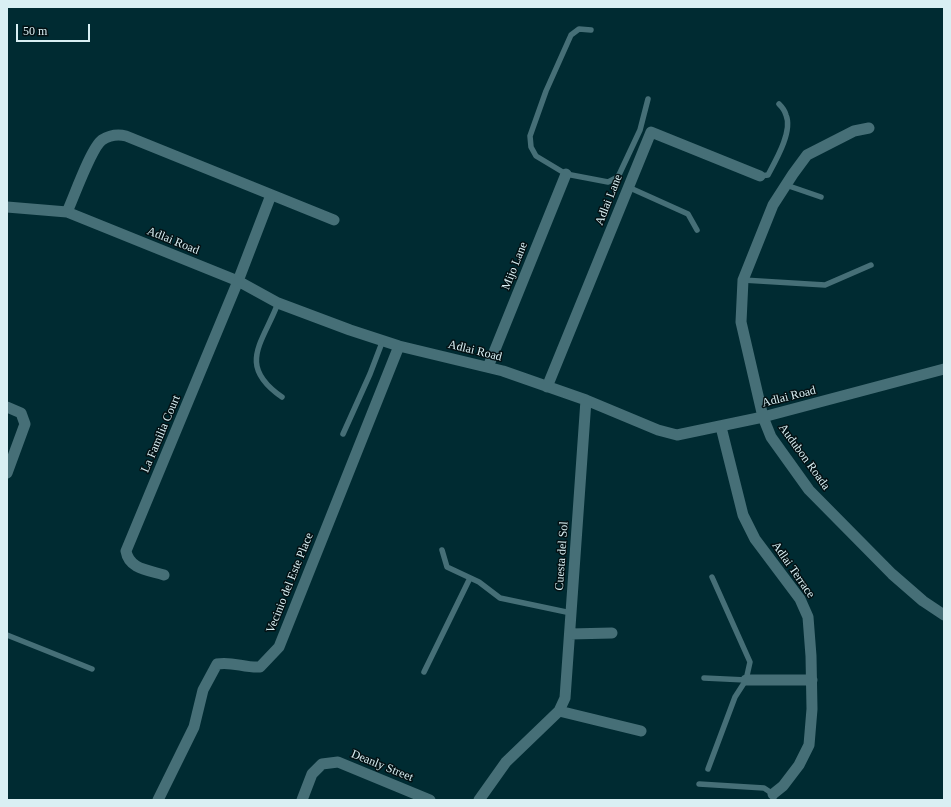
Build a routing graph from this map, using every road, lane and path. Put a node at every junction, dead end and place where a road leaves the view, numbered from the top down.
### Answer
1 (591, 30) dead end
2 (648, 99) dead end
3 (779, 104) dead end
4 (869, 128) dead end
5 (566, 174) junction
6 (760, 176) joint
7 (786, 185) junction
8 (628, 187) junction
9 (271, 194) junction
10 (821, 197) dead end
11 (7, 207) edge
12 (67, 212) junction
13 (334, 220) dead end
14 (697, 230) dead end
15 (871, 265) dead end
16 (743, 280) junction
17 (238, 281) junction
18 (278, 303) junction
19 (382, 340) junction
20 (399, 346) junction
21 (488, 367) junction
22 (944, 369) edge
23 (547, 387) junction
24 (282, 398) dead end
25 (586, 400) junction
26 (7, 407) edge
27 (763, 417) junction
28 (721, 427) junction
29 (343, 434) dead end
30 (7, 473) edge
31 (442, 550) dead end
32 (164, 575) dead end
33 (712, 577) dead end
34 (470, 578) junction
35 (571, 613) junction
36 (944, 615) edge
37 (612, 633) dead end
38 (570, 634) junction
39 (7, 635) edge
40 (92, 669) dead end
41 (424, 672) dead end
42 (704, 678) dead end
43 (746, 680) junction
44 (812, 680) junction
45 (559, 711) junction
46 (641, 731) dead end
47 (708, 769) dead end
48 (699, 784) dead end
49 (774, 797) edge
50 (158, 800) edge
51 (302, 800) edge
52 (430, 800) edge
53 (479, 800) edge

1 - 5 lane
2 - 5 lane
3 - 6 lane
4 - 7 street, Audubon Roada
5 - 21 street, Mijo Lane
6 - 8 street, Adlai Lane
7 - 10 lane
7 - 16 street, Audubon Roada
8 - 14 lane
8 - 23 street, Adlai Lane
9 - 12 street
9 - 13 street
9 - 17 street
11 - 12 street, Adlai Road
12 - 17 street, Adlai Road
15 - 16 lane
16 - 27 street, Audubon Roada
17 - 18 street, Adlai Road
17 - 32 street, La Familia Court
18 - 19 street, Adlai Road
18 - 24 lane
19 - 20 street, Adlai Road
19 - 29 lane
20 - 21 street, Adlai Road
20 - 50 street, Vecinio del Este Place
21 - 23 street, Adlai Road
22 - 27 street, Adlai Road
23 - 25 street, Adlai Road
25 - 28 street, Adlai Road
25 - 35 street, Cuesta del Sol
26 - 30 street
27 - 28 street, Adlai Road
27 - 36 street, Audubon Roada
28 - 44 street, Adlai Terrace
31 - 34 lane
33 - 43 lane
34 - 35 lane
34 - 41 lane
35 - 38 street, Cuesta del Sol
37 - 38 street
38 - 45 street, Cuesta del Sol
39 - 40 lane
42 - 43 lane
43 - 44 street
43 - 47 lane
44 - 49 street, Adlai Terrace
45 - 46 street
45 - 53 street, Cuesta del Sol
48 - 49 lane
51 - 52 street, Deanly Street

